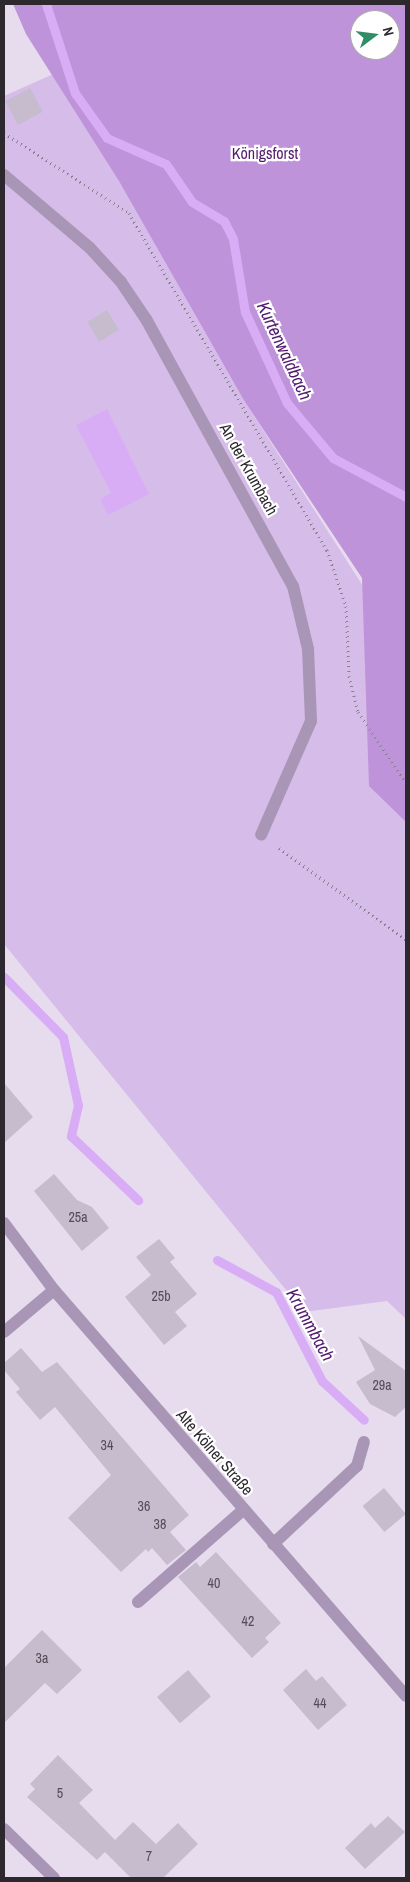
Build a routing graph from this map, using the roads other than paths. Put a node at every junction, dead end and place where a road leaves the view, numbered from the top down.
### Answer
1 (4, 175) edge
2 (261, 835) road end
3 (4, 1223) edge
4 (54, 1290) junction
5 (4, 1332) edge
6 (364, 1442) dead end
7 (243, 1510) junction
8 (273, 1544) junction
9 (138, 1602) dead end
10 (406, 1696) edge
11 (4, 1829) edge
12 (54, 1878) edge

1 - 2 street, An der Krumbach
3 - 4 street, Alte Kölner Straße
4 - 5 street
4 - 7 street, Alte Kölner Straße
6 - 8 street
7 - 8 street, Alte Kölner Straße
7 - 9 street
8 - 10 street, Alte Kölner Straße
11 - 12 street

